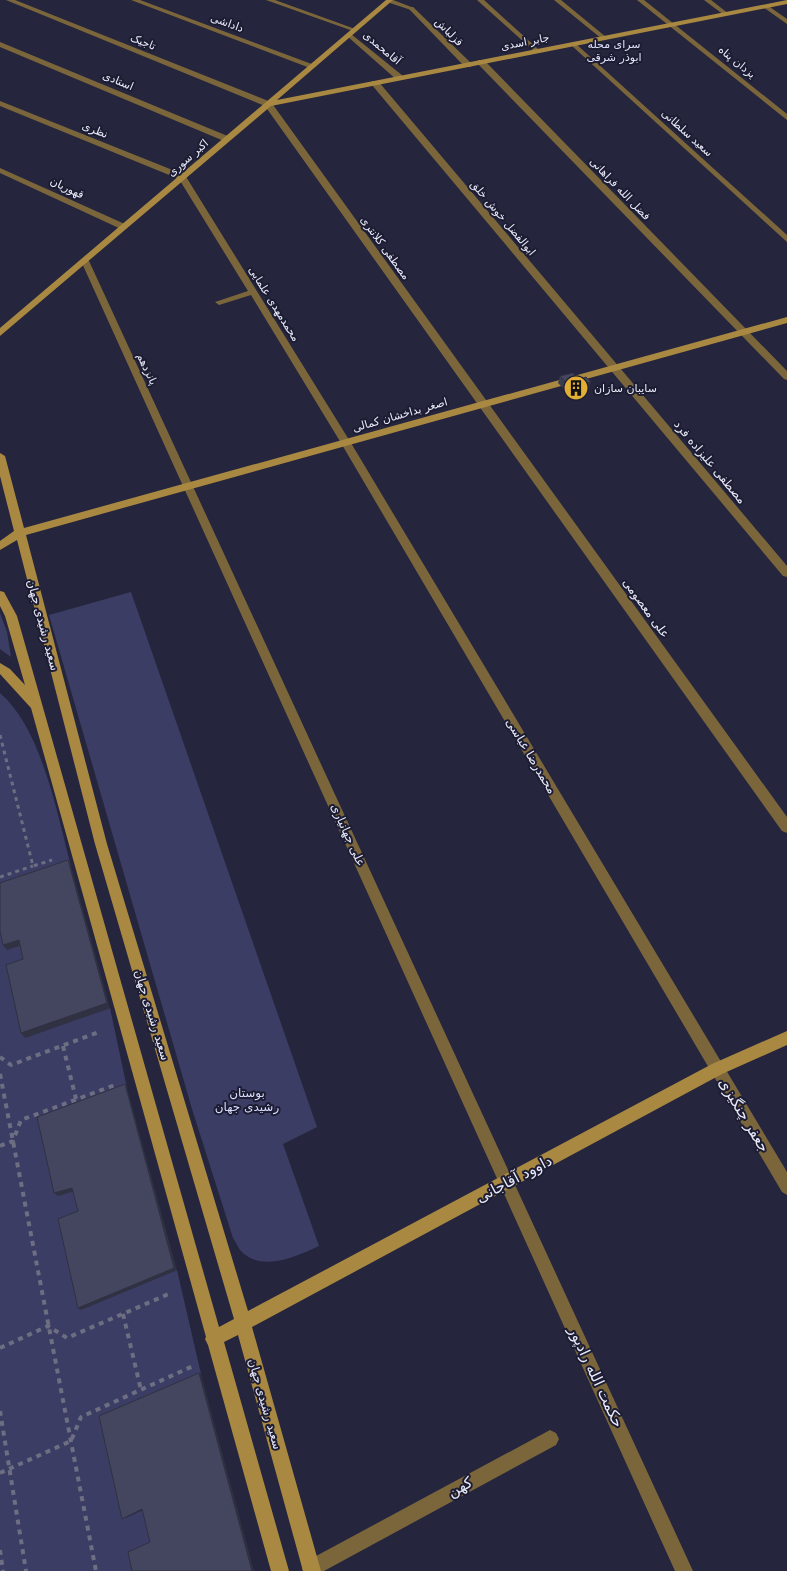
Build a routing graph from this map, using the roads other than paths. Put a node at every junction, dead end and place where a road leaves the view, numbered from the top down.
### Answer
1 (9, 0) edge
2 (134, 0) edge
3 (269, 0) edge
4 (388, 0) edge
5 (480, 0) edge
6 (557, 0) edge
7 (640, 0) edge
8 (707, 0) edge
9 (785, 1) edge
10 (765, 6) junction
11 (726, 14) junction
12 (787, 22) edge
13 (673, 24) junction
14 (352, 32) junction
15 (604, 38) junction
16 (0, 44) edge
17 (573, 44) junction
18 (537, 51) junction
19 (481, 62) junction
20 (468, 65) junction
21 (313, 66) junction
22 (400, 78) junction
23 (375, 83) junction
24 (0, 103) edge
25 (268, 104) junction
26 (787, 118) edge
27 (227, 139) junction
28 (0, 170) edge
29 (182, 178) junction
30 (124, 227) junction
31 (787, 239) edge
32 (85, 261) junction
33 (253, 292) junction
34 (219, 302) dead end
35 (787, 320) edge
36 (743, 332) junction
37 (0, 333) edge
38 (615, 368) junction
39 (787, 377) edge
40 (484, 404) junction
41 (346, 443) junction
42 (0, 456) edge
43 (189, 486) junction
44 (19, 533) junction
45 (0, 546) edge
46 (787, 573) edge
47 (0, 595) edge
48 (0, 668) edge
49 (37, 708) junction
50 (787, 827) edge
51 (787, 1038) edge
52 (717, 1069) junction
53 (506, 1183) junction
54 (787, 1186) edge
55 (242, 1322) junction
56 (213, 1339) junction
57 (550, 1439) dead end
58 (309, 1570) edge
59 (280, 1571) edge
60 (684, 1571) edge

1 - 25 street, تاجیک
2 - 21 street, داداشی
3 - 14 street
4 - 14 street, اکبر سوری
4 - 20 street, قزلباش
5 - 18 street
6 - 15 street
7 - 13 street, یزدان پناه
8 - 11 street
9 - 10 street, جابر اسدی
10 - 11 street, جابر اسدی
10 - 12 street
11 - 13 street, جابر اسدی
13 - 15 street, جابر اسدی
13 - 26 street, یزدان پناه
14 - 21 street, اکبر سوری
14 - 22 street, آقامحمدی
15 - 17 street, جابر اسدی
16 - 27 street, استادی
17 - 18 street, جابر اسدی
17 - 31 street, سعید سلطانی
18 - 19 street, جابر اسدی
19 - 20 street, جابر اسدی
19 - 36 street, فضل الله فراهانی
20 - 22 street, جابر اسدی
21 - 25 street, اکبر سوری
22 - 23 street, جابر اسدی
23 - 25 street, جابر اسدی
23 - 38 street, ابوالفضل خوش خلق
24 - 29 street, نظری
25 - 27 street, اکبر سوری
25 - 40 street, مصطفی کلانتری
27 - 29 street, اکبر سوری
28 - 30 street, قهوریان
29 - 30 street, اکبر سوری
29 - 33 street, محمدمهدی علمایی
30 - 32 street, اکبر سوری
32 - 37 street, اکبر سوری
32 - 43 street, پانزدهم
33 - 34 street
33 - 41 street, محمدمهدی علمایی
35 - 36 street, اصغر بداخشان کمالی
36 - 38 street, اصغر بداخشان کمالی
36 - 39 street, فضل الله فراهانی
38 - 40 street, اصغر بداخشان کمالی
38 - 46 street, مصطفی علیزاده فرد
40 - 41 street, اصغر بداخشان کمالی
40 - 50 street, علی معصومی
41 - 43 street, اصغر بداخشان کمالی
41 - 52 street, محمدرضا عباسی
42 - 44 street, سعید رشیدی جهان
43 - 44 street, اصغر بداخشان کمالی
43 - 53 street, علی جهانیاری
44 - 45 street, اصغر بداخشان کمالی
44 - 55 street, سعید رشیدی جهان
47 - 49 street
48 - 49 street
49 - 56 street
51 - 52 street, داوود آقاجانی
52 - 53 street, داوود آقاجانی
52 - 54 street, جعفر چنگیزی
53 - 55 street, داوود آقاجانی
53 - 60 street, حکمت الله رادپور
55 - 56 street, داوود آقاجانی
55 - 58 street, سعید رشیدی جهان
56 - 59 street
57 - 58 street, کهن

